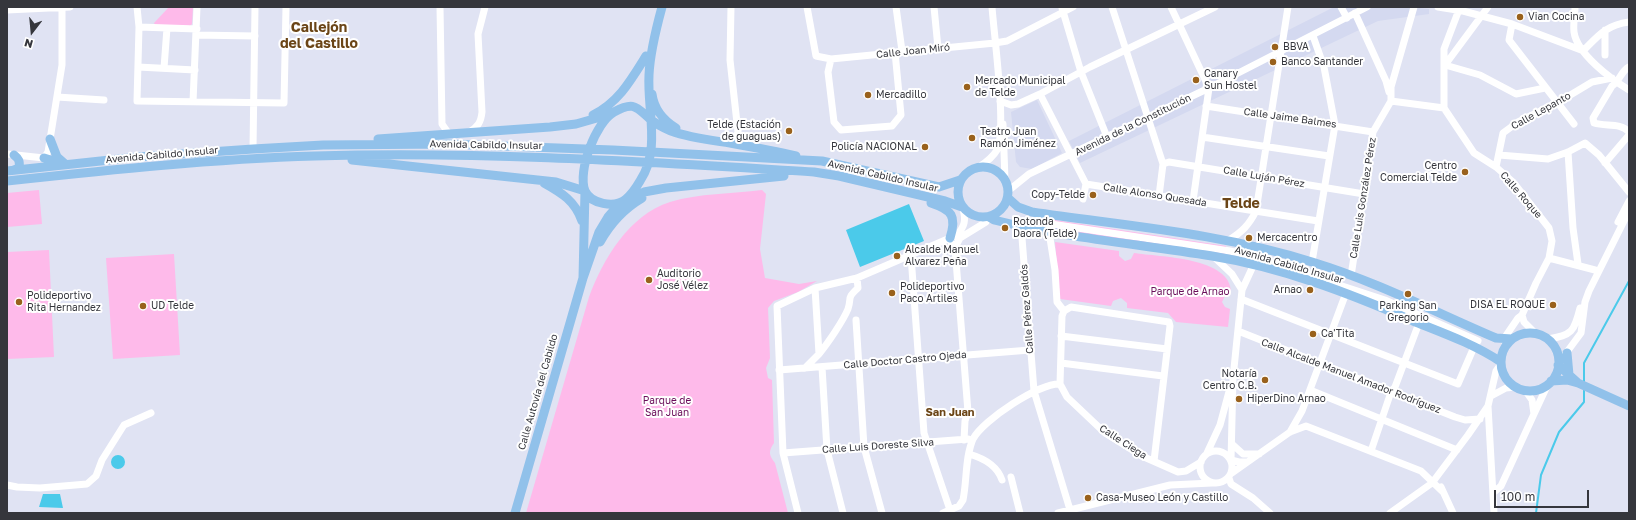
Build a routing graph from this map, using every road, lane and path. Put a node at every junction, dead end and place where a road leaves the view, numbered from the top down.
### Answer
1 (70, 7) edge
2 (137, 7) edge
3 (198, 7) edge
4 (255, 7) edge
5 (286, 7) edge
6 (440, 7) edge
7 (485, 7) edge
8 (731, 7) edge
9 (806, 7) edge
10 (896, 7) edge
11 (934, 7) edge
12 (992, 7) edge
13 (1073, 7) edge
14 (1112, 7) edge
15 (1171, 7) edge
16 (1215, 7) edge
17 (1288, 7) edge
18 (1341, 7) edge
19 (1367, 7) edge
20 (1414, 7) edge
21 (1438, 7) edge
22 (1488, 7) edge
23 (1575, 7) edge
24 (62, 8) edge
25 (662, 8) edge
26 (1062, 9) edge
27 (1459, 9) edge
28 (7, 10) edge
29 (1355, 13) junction
30 (1483, 15) junction
31 (1347, 18) junction
32 (1629, 22) edge
33 (1180, 24) junction
34 (1512, 24) junction
35 (139, 27) junction
36 (167, 28) junction
37 (1605, 30) junction
38 (196, 32) junction
39 (655, 32) junction
40 (254, 36) junction
41 (1313, 36) junction
42 (995, 43) junction
43 (938, 48) junction
44 (1126, 50) junction
45 (1582, 50) junction
46 (898, 52) junction
47 (1280, 53) junction
48 (1605, 55) dead end
49 (646, 56) junction
50 (831, 59) junction
51 (1445, 65) junction
52 (138, 67) junction
53 (1629, 67) edge
54 (164, 68) junction
55 (195, 70) junction
56 (649, 73) junction
57 (1083, 75) junction
58 (1615, 81) junction
59 (1209, 88) junction
60 (1545, 88) junction
61 (1629, 90) edge
62 (1040, 94) junction
63 (57, 98) junction
64 (104, 100) dead end
65 (193, 102) junction
66 (1391, 102) junction
67 (254, 103) junction
68 (1557, 103) junction
69 (1000, 105) junction
70 (1206, 106) junction
71 (1444, 108) junction
72 (613, 113) junction
73 (1271, 116) junction
74 (1147, 117) junction
75 (650, 119) junction
76 (576, 124) junction
77 (1574, 124) dead end
78 (1335, 125) junction
79 (1373, 132) junction
80 (468, 133) junction
81 (448, 134) junction
82 (687, 135) junction
83 (1629, 135) edge
84 (1107, 137) junction
85 (1202, 137) junction
86 (50, 139) junction
87 (730, 143) junction
88 (323, 145) junction
89 (1267, 146) junction
90 (253, 149) junction
91 (1568, 152) junction
92 (10, 154) edge
93 (1071, 155) junction
94 (1498, 155) junction
95 (315, 156) junction
96 (1329, 156) junction
97 (44, 158) junction
98 (822, 161) junction
99 (1605, 163) junction
100 (65, 164) junction
101 (1163, 164) junction
102 (1198, 166) junction
103 (979, 167) junction
104 (1496, 167) junction
105 (11, 170) edge
106 (814, 172) junction
107 (1262, 177) junction
108 (7, 180) edge
109 (960, 180) junction
110 (1005, 180) junction
111 (541, 182) junction
112 (1086, 184) junction
113 (1324, 187) junction
114 (657, 190) junction
115 (585, 191) junction
116 (906, 192) junction
117 (1629, 192) edge
118 (1008, 194) junction
119 (1364, 194) junction
120 (1159, 196) junction
121 (1083, 199) dead end
122 (623, 201) junction
123 (1193, 201) junction
124 (1629, 201) edge
125 (963, 208) junction
126 (1256, 211) junction
127 (1629, 211) edge
128 (988, 217) junction
129 (1318, 221) junction
130 (1038, 222) dead end
131 (1024, 228) junction
132 (585, 229) junction
133 (1049, 232) junction
134 (950, 239) junction
135 (1229, 240) junction
136 (955, 248) junction
137 (911, 256) junction
138 (1213, 256) junction
139 (1549, 258) junction
140 (588, 262) junction
141 (1312, 262) junction
142 (1254, 264) junction
143 (1578, 264) junction
144 (1595, 270) junction
145 (1351, 276) junction
146 (583, 278) junction
147 (857, 278) junction
148 (815, 288) junction
149 (1242, 290) junction
150 (1346, 293) junction
151 (1241, 299) junction
152 (1064, 311) junction
153 (1522, 315) junction
154 (856, 320) dead end
155 (1419, 323) junction
156 (1238, 330) junction
157 (1535, 333) junction
158 (1331, 334) junction
159 (1061, 336) junction
160 (1507, 339) junction
161 (1548, 339) junction
162 (1476, 344) junction
163 (1167, 349) junction
164 (1030, 350) junction
165 (1568, 353) junction
166 (819, 354) junction
167 (964, 355) junction
168 (918, 358) junction
169 (860, 363) junction
170 (1061, 363) junction
171 (1404, 363) junction
172 (1501, 363) junction
173 (1320, 364) junction
174 (1558, 364) junction
175 (822, 367) junction
176 (804, 368) junction
177 (779, 370) junction
178 (1569, 375) junction
179 (1163, 376) junction
180 (1233, 378) junction
181 (1550, 383) junction
182 (1578, 383) junction
183 (1060, 384) junction
184 (1516, 387) junction
185 (1310, 390) junction
186 (1525, 390) junction
187 (1034, 391) junction
188 (1391, 392) junction
189 (1491, 396) junction
190 (1488, 406) junction
191 (1629, 406) edge
192 (1302, 411) junction
193 (151, 413) dead end
194 (1534, 414) junction
195 (1480, 418) junction
196 (1383, 420) junction
197 (1465, 420) junction
198 (1489, 424) junction
199 (1306, 426) junction
200 (1290, 432) junction
201 (1468, 435) junction
202 (974, 439) junction
203 (964, 440) junction
204 (926, 442) junction
205 (1232, 444) junction
206 (864, 447) junction
207 (827, 450) junction
208 (1457, 450) junction
209 (1371, 451) junction
210 (783, 453) junction
211 (969, 454) junction
212 (1208, 454) junction
213 (1259, 454) junction
214 (1231, 460) junction
215 (1154, 461) junction
216 (1201, 462) junction
217 (1248, 462) junction
218 (1421, 471) junction
219 (1178, 472) junction
220 (1230, 475) junction
221 (1011, 477) dead end
222 (1436, 478) junction
223 (1002, 480) dead end
224 (1212, 483) junction
225 (1176, 484) junction
226 (7, 485) edge
227 (1494, 492) junction
228 (1070, 511) edge
229 (948, 512) edge
230 (515, 513) edge
231 (798, 513) edge
232 (843, 513) edge
233 (882, 513) edge
234 (1020, 513) edge
235 (1058, 513) edge
236 (1270, 513) edge
237 (1390, 513) edge
238 (1452, 513) edge
239 (1494, 513) edge

1 - 24 street
2 - 35 street
3 - 38 street
4 - 40 street
5 - 67 street
6 - 81 street
7 - 80 street
8 - 87 street
9 - 50 street
10 - 46 street
11 - 43 street
12 - 42 street
13 - 26 street, Calle Joan Miró
14 - 44 street
15 - 33 street
16 - 33 street
17 - 47 street
18 - 31 street
19 - 29 street, Avenida de la Constitución
20 - 66 street
21 - 27 street
22 - 30 street
23 - 45 street
24 - 28 street
24 - 63 street
25 - 39 main road
26 - 42 street, Calle Joan Miró
26 - 57 street
27 - 30 street
27 - 51 street
29 - 31 street, Avenida de la Constitución
29 - 66 street
30 - 34 street
30 - 51 street
31 - 41 street, Avenida de la Constitución
32 - 37 street
33 - 44 street
33 - 59 street
34 - 45 street
34 - 60 street
35 - 36 street
35 - 52 street
36 - 38 street
36 - 54 street
37 - 45 street
37 - 48 street
38 - 40 street
38 - 55 street
39 - 49 main road
39 - 56 main road
40 - 67 street
41 - 47 street, Avenida de la Constitución
41 - 78 street
42 - 43 street, Calle Joan Miró
42 - 69 street
43 - 46 street, Calle Joan Miró
44 - 57 street
44 - 74 street
45 - 58 street
46 - 50 street, Calle Joan Miró
46 - 50 street
47 - 59 street, Avenida de la Constitución
47 - 73 street
49 - 72 main road
49 - 76 main road
51 - 60 street
51 - 71 street
52 - 54 street
52 - 65 street
53 - 58 street
54 - 55 street
55 - 65 street
56 - 75 main road
56 - 82 main road
57 - 62 street
57 - 84 street
58 - 61 street
58 - 68 street, Calle Lepanto
58 - 83 street
59 - 70 street
59 - 74 street, Avenida de la Constitución
60 - 68 street
62 - 69 street
62 - 93 street
63 - 64 street
63 - 86 street
65 - 67 street
66 - 71 street
66 - 79 street, Calle Luis González Pérez
67 - 90 street
68 - 77 street
68 - 94 street, Calle Lepanto
69 - 103 street
69 - 110 street
70 - 73 street, Calle Jaime Balmes
70 - 85 street
71 - 104 street, Calle Roque
72 - 75 main road
72 - 76 main road
72 - 115 main road
73 - 78 street, Calle Jaime Balmes
73 - 89 street
74 - 84 street, Avenida de la Constitución
74 - 101 street
75 - 82 main road
75 - 122 main road
76 - 80 main road
78 - 79 street, Calle Jaime Balmes
78 - 96 street
79 - 119 street, Calle Luis González Pérez
80 - 81 main road
81 - 88 main road
82 - 87 main road
83 - 99 street
84 - 93 street, Avenida de la Constitución
85 - 89 street
85 - 102 street
86 - 97 street
86 - 100 main road
87 - 98 main road
88 - 90 main road, Avenida Cabildo Insular
88 - 98 main road, Avenida Cabildo Insular
89 - 96 street
89 - 107 street
90 - 100 main road, Avenida Cabildo Insular
91 - 94 street
91 - 99 street
91 - 143 street
92 - 97 street
92 - 105 main road
93 - 112 street
93 - 118 street, Avenida de la Constitución
94 - 104 street, Calle Lepanto
95 - 106 main road, Avenida Cabildo Insular
95 - 108 main road, Avenida Cabildo Insular
95 - 111 main road
96 - 113 street
97 - 100 main road
98 - 109 main road, Avenida Cabildo Insular
99 - 117 street
100 - 105 main road, Avenida Cabildo Insular
101 - 102 street, Calle Luján Pérez
101 - 120 street
102 - 107 street, Calle Luján Pérez
102 - 123 street
103 - 109 main road
103 - 110 main road
104 - 139 street, Calle Roque
106 - 114 main road
106 - 116 main road, Avenida Cabildo Insular
107 - 113 street, Calle Luján Pérez
107 - 126 street
109 - 125 main road
110 - 118 main road
111 - 115 main road
111 - 132 main road
112 - 120 street, Calle Alonso Quesada
112 - 121 street
113 - 119 street, Calle Luján Pérez
113 - 129 street
114 - 122 main road
114 - 140 main road
115 - 122 main road
115 - 132 main road, Calle Autovía del Cabildo
116 - 125 main road, Avenida Cabildo Insular
116 - 134 main road
118 - 128 main road
118 - 135 main road, Avenida Cabildo Insular
119 - 145 street, Calle Luis González Pérez
120 - 123 street, Calle Alonso Quesada
122 - 140 main road, Calle Autovía del Cabildo
123 - 126 street, Calle Alonso Quesada
124 - 144 street
125 - 128 main road
125 - 134 street
126 - 129 street, Calle Alonso Quesada
126 - 135 street
127 - 165 street
128 - 131 main road, Avenida Cabildo Insular
128 - 136 street
129 - 141 street
130 - 162 street
131 - 133 main road, Avenida Cabildo Insular
131 - 164 street, Calle Pérez Galdós
132 - 146 main road, Calle Autovía del Cabildo
133 - 138 main road, Avenida Cabildo Insular
133 - 152 street
134 - 136 street
134 - 137 street
135 - 141 main road, Avenida Cabildo Insular
136 - 167 street
137 - 147 street
137 - 168 street
138 - 142 main road, Avenida Cabildo Insular
138 - 149 street
139 - 143 street
139 - 153 street, Calle Roque
140 - 146 main road, Calle Autovía del Cabildo
141 - 145 main road, Avenida Cabildo Insular
142 - 149 street
142 - 150 main road, Avenida Cabildo Insular
143 - 144 street
144 - 161 street
145 - 160 main road, Avenida Cabildo Insular
146 - 230 main road, Calle Autovía del Cabildo
147 - 148 street
147 - 166 street
148 - 166 street
148 - 177 street
149 - 151 street
150 - 155 main road, Avenida Cabildo Insular
150 - 158 street
151 - 156 street
151 - 158 street
152 - 159 street
152 - 163 street
153 - 157 street
153 - 160 street, Calle Roque
154 - 169 street
155 - 162 main road, Avenida Cabildo Insular
155 - 171 street
156 - 173 street, Calle Alcalde Manuel Amador Rodríguez
156 - 180 street
157 - 160 main road
157 - 161 main road
158 - 171 street
158 - 173 street
159 - 163 street
159 - 170 street
160 - 172 main road
161 - 174 main road
162 - 171 street
162 - 172 main road, Avenida Cabildo Insular
163 - 179 street
164 - 167 street, Calle Doctor Castro Ojeda
164 - 187 street, Calle Pérez Galdós
165 - 174 street
165 - 178 main road
166 - 176 street
167 - 168 street, Calle Doctor Castro Ojeda
167 - 203 street
168 - 169 street, Calle Doctor Castro Ojeda
168 - 204 street
169 - 175 street, Calle Doctor Castro Ojeda
169 - 206 street
170 - 179 street
170 - 183 street
171 - 188 street
172 - 184 main road
172 - 189 street
173 - 185 street
173 - 188 street, Calle Alcalde Manuel Amador Rodríguez
174 - 178 main road
174 - 181 main road
175 - 176 street, Calle Doctor Castro Ojeda
175 - 207 street
176 - 177 street, Calle Doctor Castro Ojeda
177 - 210 street
178 - 182 main road
179 - 215 street
180 - 205 street
180 - 212 street
181 - 182 main road
181 - 186 main road
181 - 194 street
182 - 191 main road
183 - 187 street
183 - 215 street, Calle Ciega
184 - 186 main road
184 - 189 street
185 - 192 street
185 - 196 street
186 - 194 street
187 - 202 street
187 - 228 street, Calle Pérez Galdós
188 - 196 street
188 - 197 street, Calle Alcalde Manuel Amador Rodríguez
189 - 190 street
190 - 195 street
190 - 198 street
192 - 199 street
192 - 200 street
193 - 226 street
194 - 227 street
195 - 197 street, Calle Alcalde Manuel Amador Rodríguez
195 - 198 street
195 - 201 street
196 - 208 street
196 - 209 street
197 - 201 street
198 - 227 street
199 - 200 street
199 - 209 street
200 - 213 street
201 - 208 street
202 - 203 street, Calle Luis Doreste Silva
202 - 211 street
203 - 204 street, Calle Luis Doreste Silva
204 - 206 street, Calle Luis Doreste Silva
204 - 229 street
205 - 213 street
205 - 214 street
206 - 207 street, Calle Luis Doreste Silva
206 - 233 street
207 - 210 street, Calle Luis Doreste Silva
207 - 232 street
208 - 222 street
209 - 218 street
210 - 231 street
211 - 223 street
211 - 229 street
212 - 214 street
212 - 216 street
213 - 217 street
214 - 217 street
214 - 220 street
215 - 219 street, Calle Ciega
216 - 219 street
216 - 224 street
217 - 220 street
218 - 222 street
218 - 222 street
219 - 225 street
220 - 224 street
220 - 236 street
221 - 234 street
222 - 237 street
222 - 238 street
224 - 225 street
225 - 228 street
227 - 239 street
228 - 235 street

